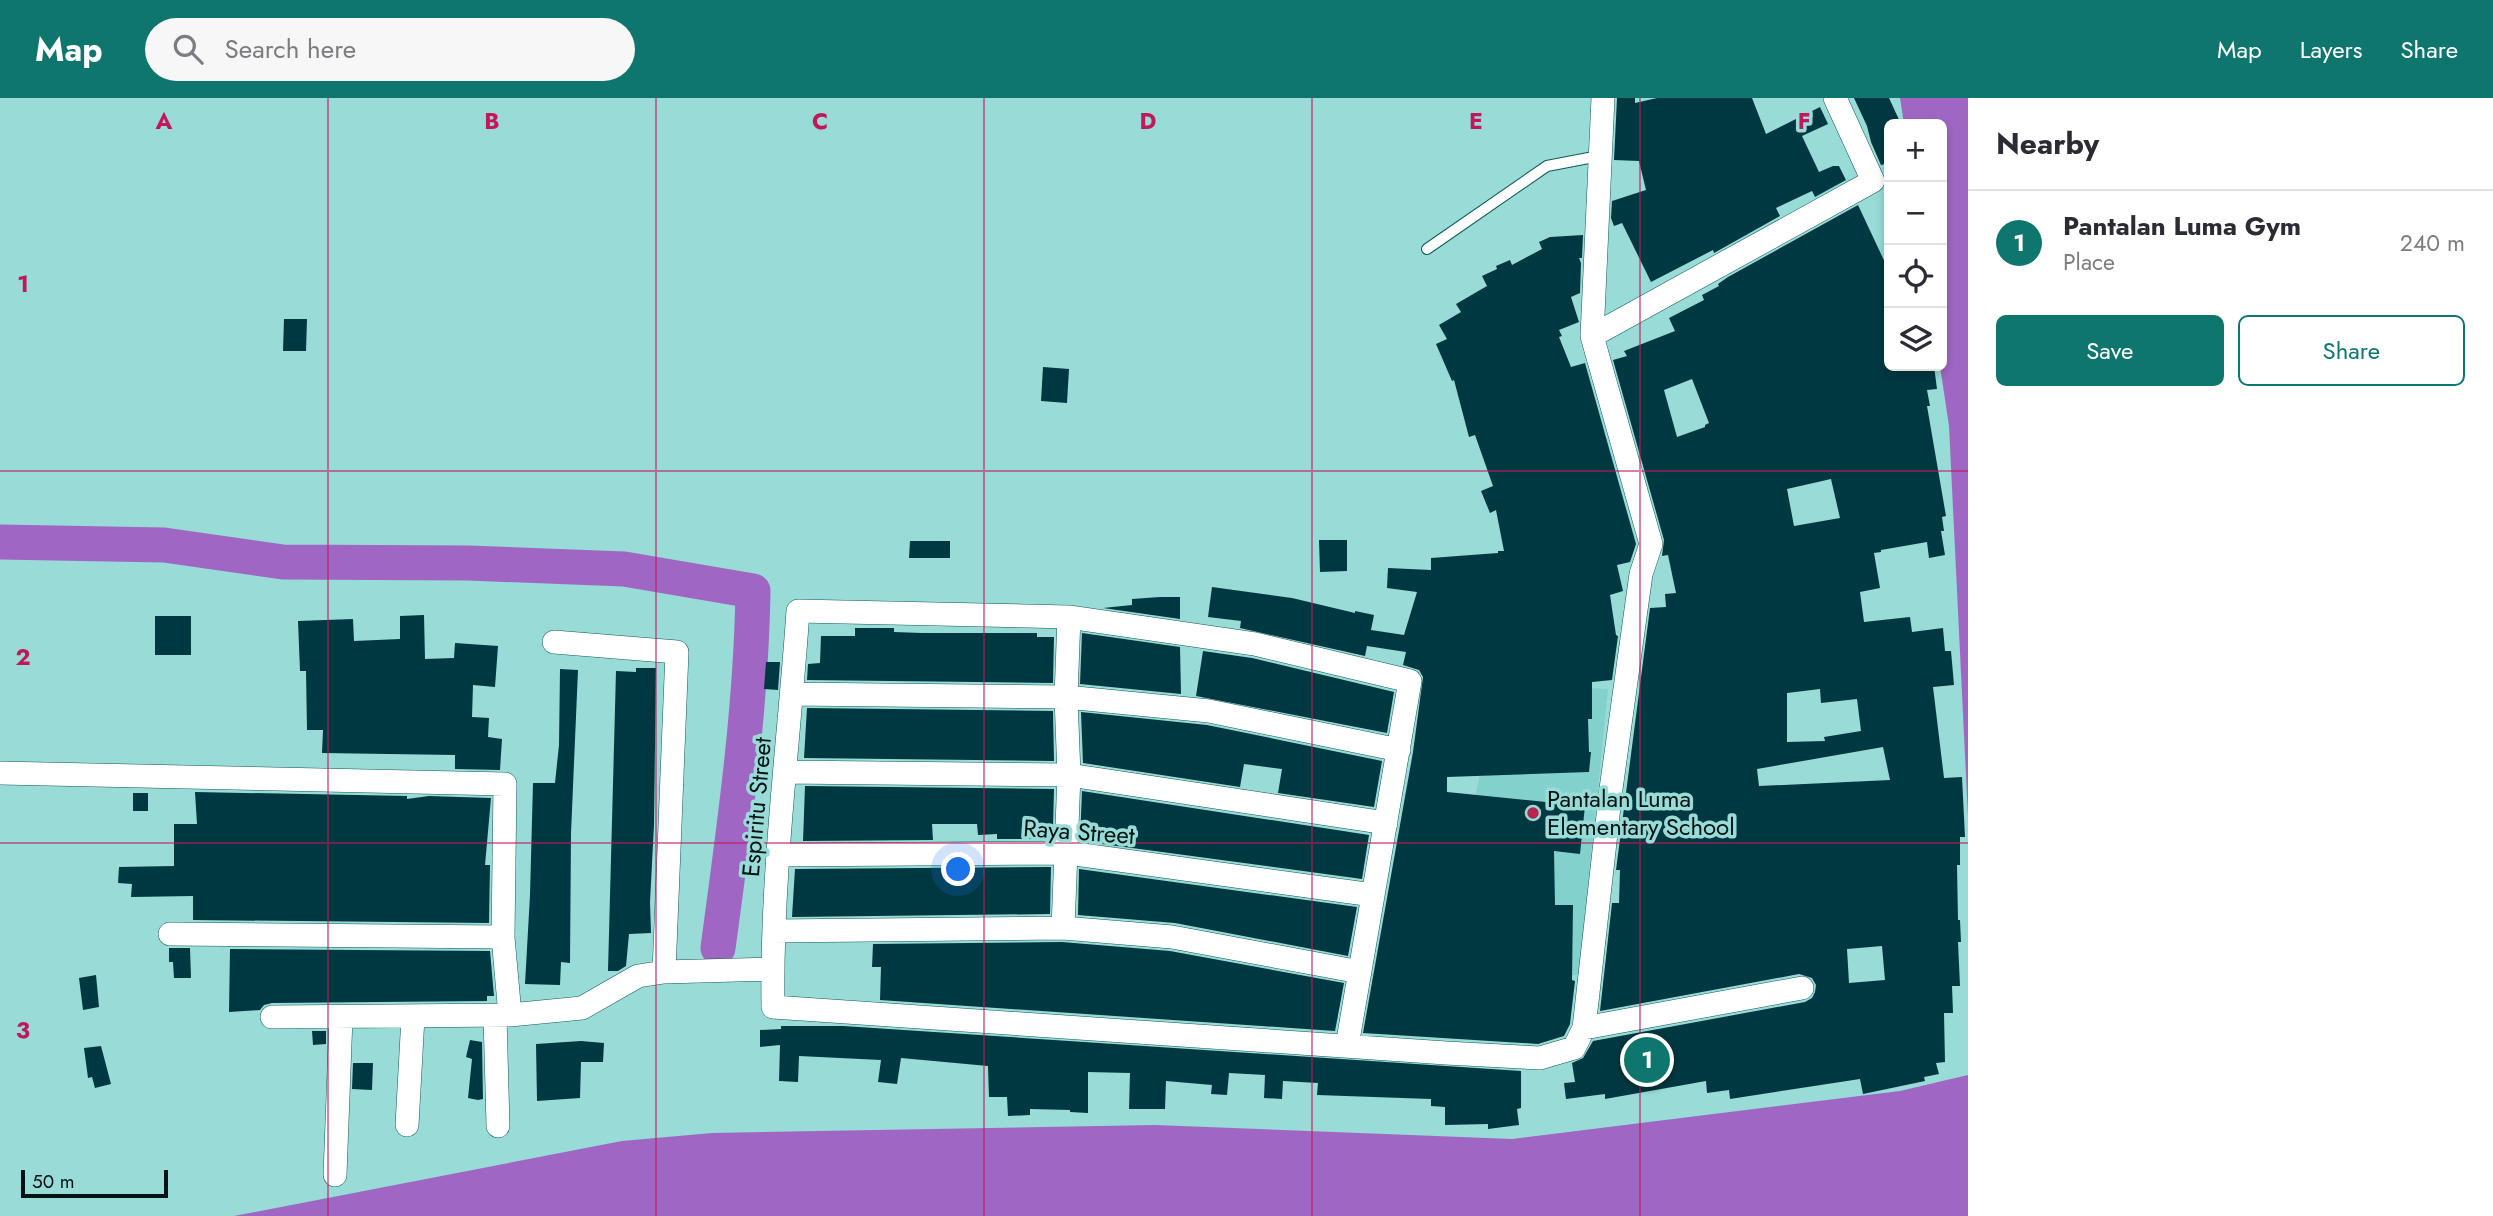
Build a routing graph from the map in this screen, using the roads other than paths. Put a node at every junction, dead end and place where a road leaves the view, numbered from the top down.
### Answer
1 (1603, 98) edge
2 (1835, 98) edge
3 (1599, 156) junction
4 (1427, 249) dead end
5 (1592, 337) junction
6 (1069, 617) junction
7 (554, 642) dead end
8 (792, 694) junction
9 (1066, 697) junction
10 (1399, 750) junction
11 (786, 772) junction
12 (0, 773) edge
13 (1069, 775) junction
14 (1386, 823) junction
15 (1068, 853) junction
16 (778, 855) junction
17 (1373, 895) junction
18 (1063, 928) junction
19 (775, 930) junction
20 (170, 934) dead end
21 (503, 937) junction
22 (766, 969) junction
23 (673, 971) junction
24 (1360, 972) junction
25 (1801, 988) dead end
26 (503, 1015) junction
27 (272, 1017) dead end
28 (341, 1017) junction
29 (413, 1017) junction
30 (1584, 1028) junction
31 (1347, 1046) junction
32 (407, 1125) dead end
33 (498, 1126) dead end
34 (335, 1175) dead end

1 - 3 street
2 - 5 street
3 - 4 lane
3 - 5 street
5 - 30 street
6 - 8 street, Espiritu Street
6 - 9 street
6 - 10 street
7 - 23 street
8 - 9 street
8 - 11 street, Espiritu Street
9 - 10 street
9 - 13 street
10 - 14 street
11 - 13 street
11 - 16 street, Espiritu Street
12 - 21 street
13 - 14 street
13 - 15 street
14 - 17 street
15 - 16 street, Raya Street
15 - 17 street, Raya Street
15 - 18 street
16 - 19 street, Espiritu Street
17 - 24 street
18 - 19 street
18 - 24 street
19 - 22 street, Espiritu Street
20 - 21 street
21 - 26 street
22 - 23 street
22 - 31 street, Espiritu Street
23 - 26 street
24 - 31 street
25 - 30 street
26 - 29 street
26 - 33 street
27 - 28 street
28 - 29 street
28 - 34 street
29 - 32 street
30 - 31 street

